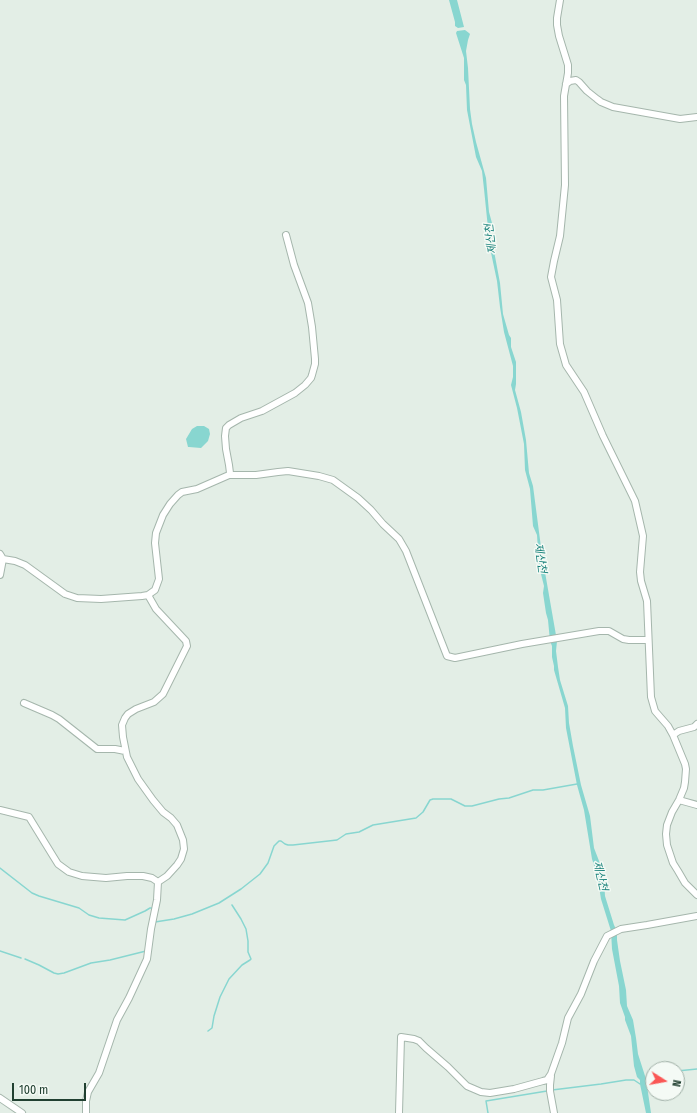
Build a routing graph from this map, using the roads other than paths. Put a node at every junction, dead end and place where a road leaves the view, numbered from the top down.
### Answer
1 (560, 0) edge
2 (566, 84) junction
3 (697, 117) edge
4 (286, 235) dead end
5 (229, 475) junction
6 (2, 557) edge
7 (0, 575) edge
8 (148, 595) junction
9 (648, 640) junction
10 (24, 704) dead end
11 (697, 724) edge
12 (673, 735) junction
13 (126, 751) junction
14 (679, 800) junction
15 (697, 805) edge
16 (0, 810) edge
17 (158, 882) junction
18 (697, 895) edge
19 (697, 916) edge
20 (551, 1074) junction
21 (0, 1098) edge
22 (22, 1113) edge
23 (86, 1113) edge
24 (399, 1113) edge
25 (554, 1113) edge

1 - 2 street
2 - 3 street
2 - 9 street
4 - 5 street
5 - 8 street
5 - 9 street
6 - 7 street
6 - 8 street
8 - 13 street
9 - 12 street
10 - 13 street
11 - 12 street
12 - 14 street
13 - 17 street
14 - 15 street
14 - 18 street
16 - 17 street
17 - 23 street
19 - 20 street
20 - 24 street
20 - 25 street
21 - 22 street

